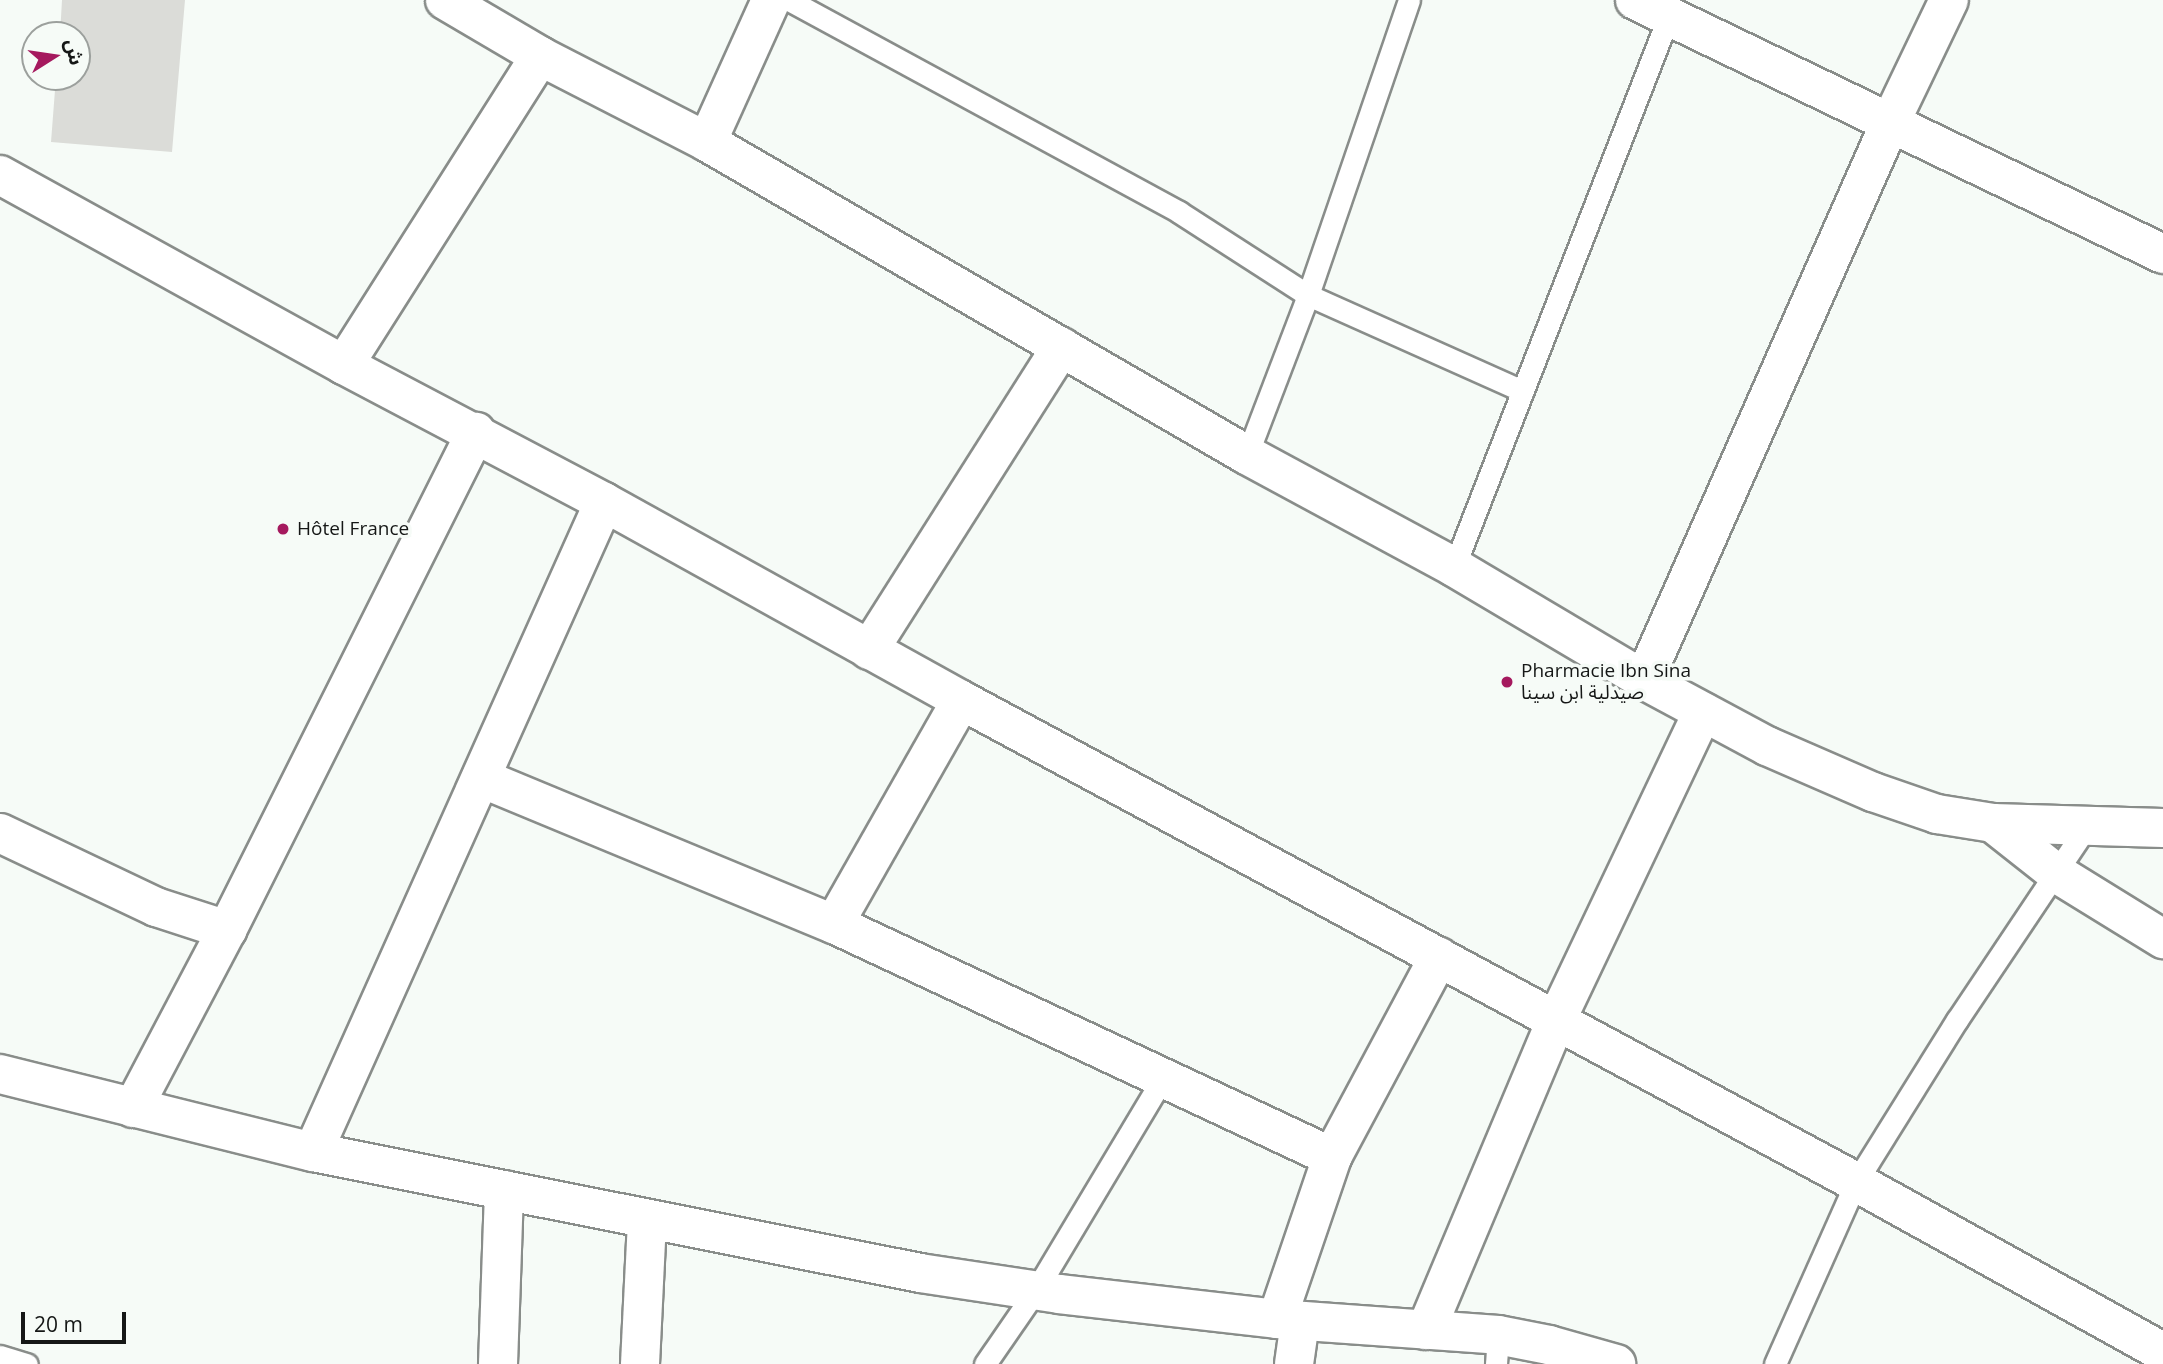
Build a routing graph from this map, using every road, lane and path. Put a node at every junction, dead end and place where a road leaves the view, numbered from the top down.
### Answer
1 (444, 0) edge
2 (771, 0) edge
3 (789, 0) edge
4 (1409, 0) edge
5 (1635, 0) edge
6 (1949, 0) edge
7 (1672, 8) edge
8 (540, 56) junction
9 (1891, 121) junction
10 (707, 142) junction
11 (0, 175) edge
12 (2163, 254) edge
13 (1308, 295) junction
14 (1060, 347) junction
15 (344, 365) junction
16 (1523, 391) junction
17 (476, 432) junction
18 (1247, 455) junction
19 (604, 502) junction
20 (1454, 567) junction
21 (869, 650) junction
22 (1644, 680) junction
23 (961, 700) junction
24 (1703, 712) junction
25 (481, 778) junction
26 (1993, 823) junction
27 (2087, 826) junction
28 (2163, 828) edge
29 (0, 833) edge
30 (2056, 873) junction
31 (834, 924) junction
32 (227, 930) junction
33 (2163, 939) edge
34 (1439, 957) junction
35 (1556, 1021) junction
36 (0, 1074) edge
37 (1163, 1078) junction
38 (133, 1108) junction
39 (313, 1152) junction
40 (1332, 1157) junction
41 (1856, 1182) junction
42 (504, 1190) junction
43 (647, 1219) junction
44 (1036, 1290) junction
45 (1289, 1321) junction
46 (1426, 1330) junction
47 (1497, 1350) edge
48 (2163, 1352) edge
49 (0, 1356) edge
50 (27, 1364) edge
51 (498, 1364) edge
52 (640, 1364) edge
53 (985, 1364) edge
54 (1294, 1364) edge
55 (1616, 1364) edge
56 (1775, 1364) edge

1 - 8 street
2 - 10 street
3 - 13 lane
4 - 13 lane
5 - 7 street
6 - 9 street
7 - 9 street
7 - 16 lane
8 - 10 street
8 - 15 street
9 - 12 street
9 - 22 street
10 - 14 street
11 - 15 street
13 - 16 lane
13 - 18 lane
14 - 18 street
14 - 21 street
15 - 17 street
16 - 20 lane
17 - 19 street
17 - 32 street
18 - 20 street
19 - 21 street
19 - 25 street
20 - 22 street
21 - 23 street
22 - 24 street
23 - 31 street
23 - 34 street
24 - 26 street
24 - 35 street
25 - 31 street
25 - 39 street
26 - 27 street
26 - 30 street
27 - 28 street
27 - 30 lane
29 - 32 street
30 - 33 street
30 - 41 lane
31 - 37 street
32 - 38 street
34 - 35 street
34 - 40 street
35 - 41 street
35 - 46 street
36 - 38 street
37 - 40 street
37 - 44 lane
38 - 39 street
39 - 42 street
40 - 45 street
41 - 48 street
41 - 56 lane
42 - 43 street
42 - 51 street
43 - 44 street
43 - 52 street
44 - 45 street
44 - 53 lane
45 - 46 street
45 - 54 street
46 - 47 street
47 - 55 street
49 - 50 lane

